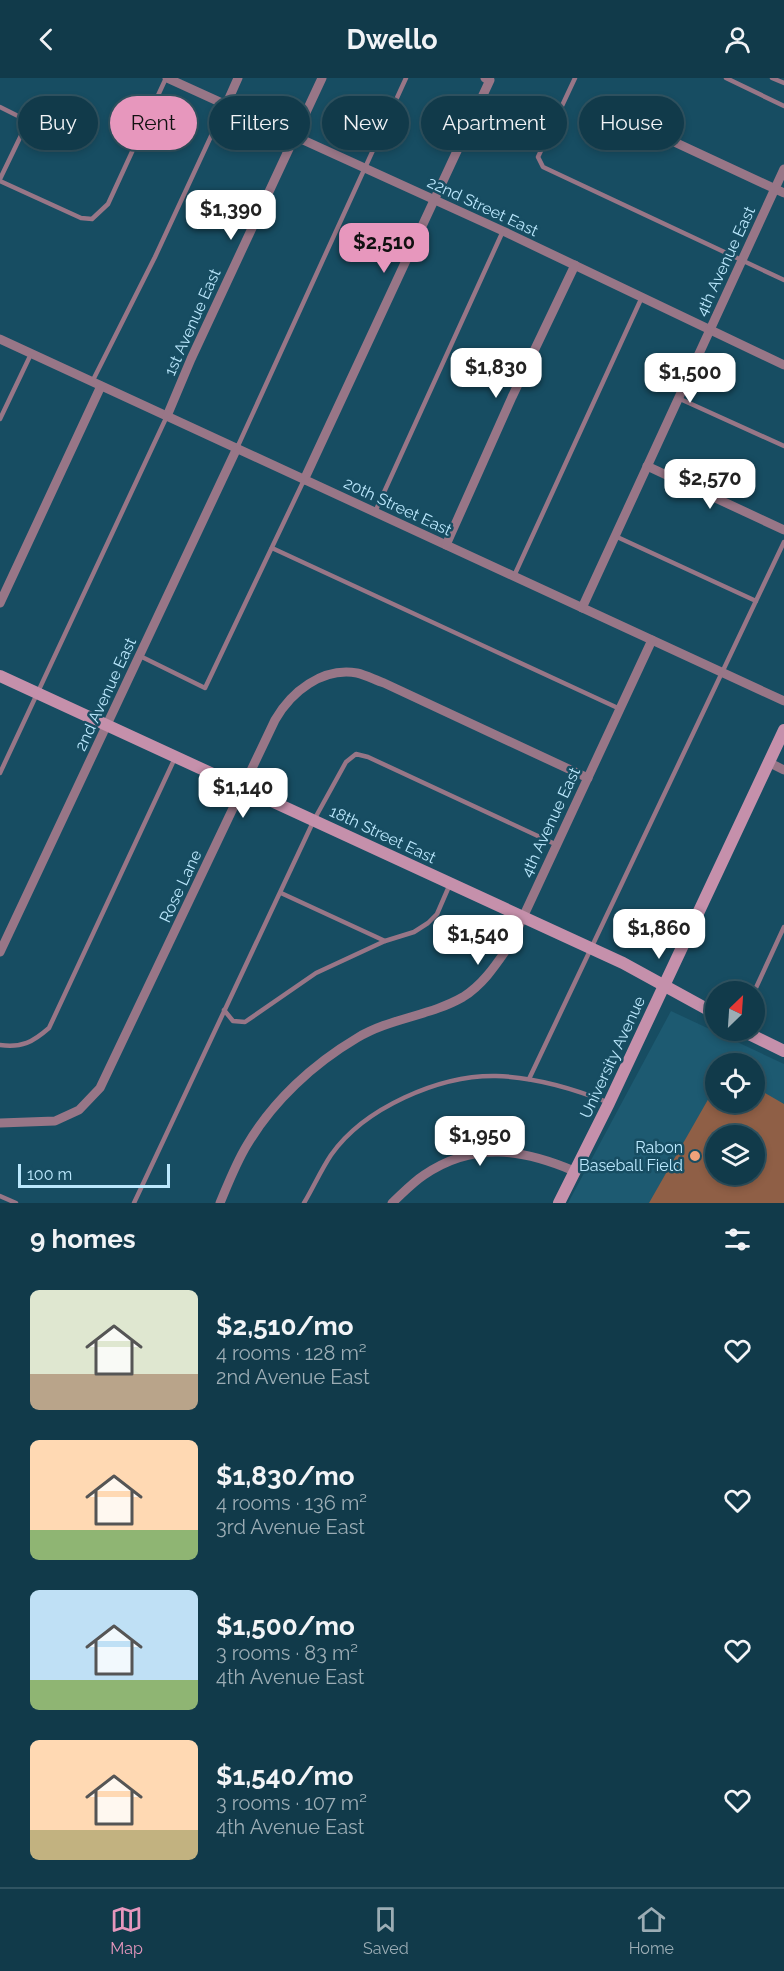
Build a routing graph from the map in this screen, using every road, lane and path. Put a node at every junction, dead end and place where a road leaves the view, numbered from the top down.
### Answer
1 (167, 78) edge
2 (238, 78) edge
3 (322, 78) edge
4 (406, 78) edge
5 (575, 78) edge
6 (726, 78) edge
7 (772, 78) edge
8 (488, 79) edge
9 (784, 84) edge
10 (230, 96) edge
11 (209, 97) edge
12 (310, 103) edge
13 (784, 106) edge
14 (0, 107) edge
15 (18, 116) edge
16 (39, 126) joint
17 (18, 142) edge
18 (209, 142) edge
19 (310, 143) edge
20 (684, 146) edge
21 (288, 150) edge
22 (364, 168) junction
23 (784, 169) edge
24 (0, 180) edge
25 (780, 191) edge
26 (434, 200) junction
27 (503, 231) junction
28 (742, 260) junction
29 (574, 265) junction
30 (784, 280) edge
31 (642, 297) junction
32 (710, 329) junction
33 (0, 339) edge
34 (31, 353) junction
35 (784, 365) edge
36 (97, 384) junction
37 (678, 398) junction
38 (167, 416) junction
39 (0, 419) edge
40 (784, 446) edge
41 (237, 448) junction
42 (647, 466) junction
43 (304, 480) junction
44 (375, 512) junction
45 (784, 530) edge
46 (615, 536) junction
47 (784, 542) edge
48 (446, 545) junction
49 (272, 548) junction
50 (514, 576) junction
51 (756, 601) junction
52 (0, 603) edge
53 (582, 608) junction
54 (652, 640) junction
55 (139, 656) junction
56 (722, 673) junction
57 (0, 676) edge
58 (37, 693) junction
59 (784, 701) edge
60 (620, 709) junction
61 (107, 724) junction
62 (784, 730) edge
63 (176, 756) junction
64 (768, 762) junction
65 (784, 770) edge
66 (0, 774) edge
67 (588, 778) junction
68 (243, 787) junction
69 (314, 820) junction
70 (555, 844) junction
71 (450, 884) junction
72 (281, 892) junction
73 (522, 916) junction
74 (784, 927) edge
75 (385, 941) junction
76 (591, 948) junction
77 (0, 952) edge
78 (759, 981) edge
79 (665, 985) junction
80 (705, 1008) edge
81 (224, 1010) junction
82 (764, 1041) edge
83 (0, 1045) edge
84 (784, 1051) edge
85 (529, 1079) junction
86 (609, 1103) junction
87 (1, 1125) edge
88 (574, 1172) junction
89 (0, 1196) edge
90 (16, 1203) edge
91 (134, 1203) edge
92 (220, 1203) edge
93 (304, 1203) edge
94 (392, 1203) edge
95 (560, 1203) edge

1 - 11 street, 22nd Street East
1 - 24 lane
2 - 10 street
3 - 12 street, 1st Avenue East
4 - 22 lane
5 - 28 lane
6 - 13 lane
7 - 9 lane
8 - 26 street
14 - 15 lane
16 - 16 lane
17 - 24 lane
18 - 36 lane
19 - 22 street, 22nd Street East
20 - 25 street
21 - 38 street, 1st Avenue East
22 - 26 street, 22nd Street East
22 - 41 lane
23 - 25 street, 4th Avenue East
25 - 28 street, 4th Avenue East
26 - 27 street, 22nd Street East
26 - 43 street
27 - 29 street, 22nd Street East
27 - 44 lane
28 - 30 lane
28 - 32 street, 4th Avenue East
29 - 31 street, 22nd Street East
29 - 48 street
31 - 32 street, 22nd Street East
31 - 50 lane
32 - 35 street, 22nd Street East
32 - 37 street, 4th Avenue East
33 - 34 street, 20th Street East
34 - 36 street, 20th Street East
34 - 39 lane
36 - 38 street, 20th Street East
36 - 52 street
37 - 40 lane
37 - 42 street, 4th Avenue East
38 - 41 street, 20th Street East
38 - 58 lane
41 - 43 street, 20th Street East
41 - 55 street, 2nd Avenue East
42 - 45 street
42 - 46 street, 4th Avenue East
43 - 44 street, 20th Street East
43 - 49 lane
44 - 48 street, 20th Street East
46 - 51 lane
46 - 53 street, 4th Avenue East
47 - 51 lane
48 - 50 street, 20th Street East
49 - 55 lane
49 - 60 lane
50 - 53 street, 20th Street East
51 - 56 lane
53 - 54 street, 20th Street East
54 - 56 street, 20th Street East
54 - 60 street, 4th Avenue East
55 - 61 street, 2nd Avenue East
56 - 59 street, 20th Street East
56 - 76 lane
57 - 58 street, 18th Street East
58 - 61 street, 18th Street East
58 - 66 lane
60 - 67 street, 4th Avenue East
61 - 63 street, 18th Street East
61 - 77 street, 2nd Avenue East
62 - 64 street, University Avenue
63 - 68 street, 18th Street East
63 - 83 lane
64 - 65 street
64 - 79 street, University Avenue
67 - 68 street, Rose Lane
67 - 70 street, 4th Avenue East
68 - 69 street, 18th Street East
68 - 87 street, Rose Lane
69 - 70 lane
69 - 71 street, 18th Street East
69 - 72 lane
70 - 73 street, 4th Avenue East
71 - 73 street, 18th Street East
71 - 75 lane
72 - 75 lane
72 - 81 lane
73 - 76 street, 18th Street East
73 - 92 street, 4th Avenue East
74 - 78 lane
75 - 81 lane
76 - 79 street, 18th Street East
76 - 85 lane
79 - 80 street, 18th Street East
79 - 86 street, University Avenue
81 - 91 lane
82 - 84 street
85 - 86 lane
85 - 93 lane
86 - 88 street, University Avenue
88 - 94 street
88 - 95 street, University Avenue
89 - 90 lane

